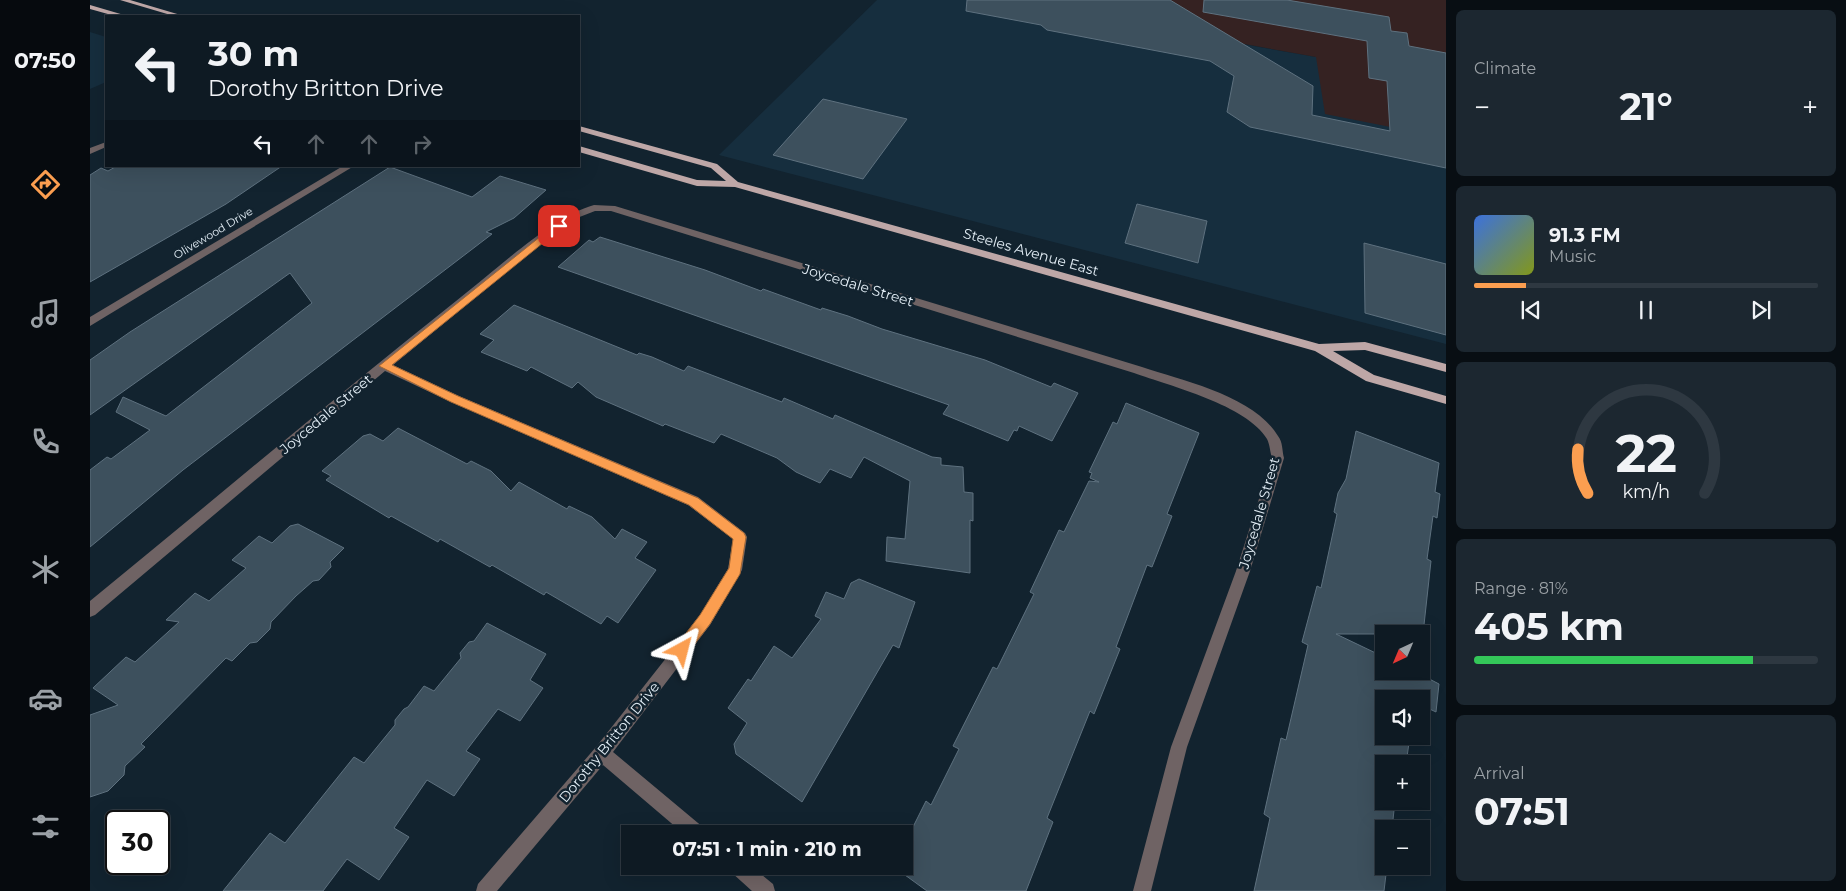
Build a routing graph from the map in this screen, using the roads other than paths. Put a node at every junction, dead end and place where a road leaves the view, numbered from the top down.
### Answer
1 (123, 0) edge
2 (90, 7) edge
3 (118, 15) edge
4 (177, 15) edge
5 (580, 128) edge
6 (105, 144) edge
7 (580, 149) edge
8 (90, 152) edge
9 (348, 167) edge
10 (734, 184) junction
11 (90, 322) edge
12 (1319, 348) junction
13 (384, 366) junction
14 (1446, 368) edge
15 (1446, 400) edge
16 (90, 610) edge
17 (602, 753) junction
18 (687, 825) edge
19 (747, 875) edge
20 (485, 891) edge
21 (766, 891) edge
22 (1142, 891) edge

1 - 4 main road
2 - 3 main road
5 - 10 main road, Steeles Avenue East
6 - 8 street
7 - 10 main road, Steeles Avenue East
9 - 11 street, Olivewood Drive
10 - 12 main road, Steeles Avenue East
12 - 14 main road, Steeles Avenue East
12 - 15 main road, Steeles Avenue East
13 - 16 street, Joycedale Street
13 - 17 street, Dorothy Britton Drive
13 - 22 street, Joycedale Street
17 - 18 street
17 - 20 street, Dorothy Britton Drive
19 - 21 street

